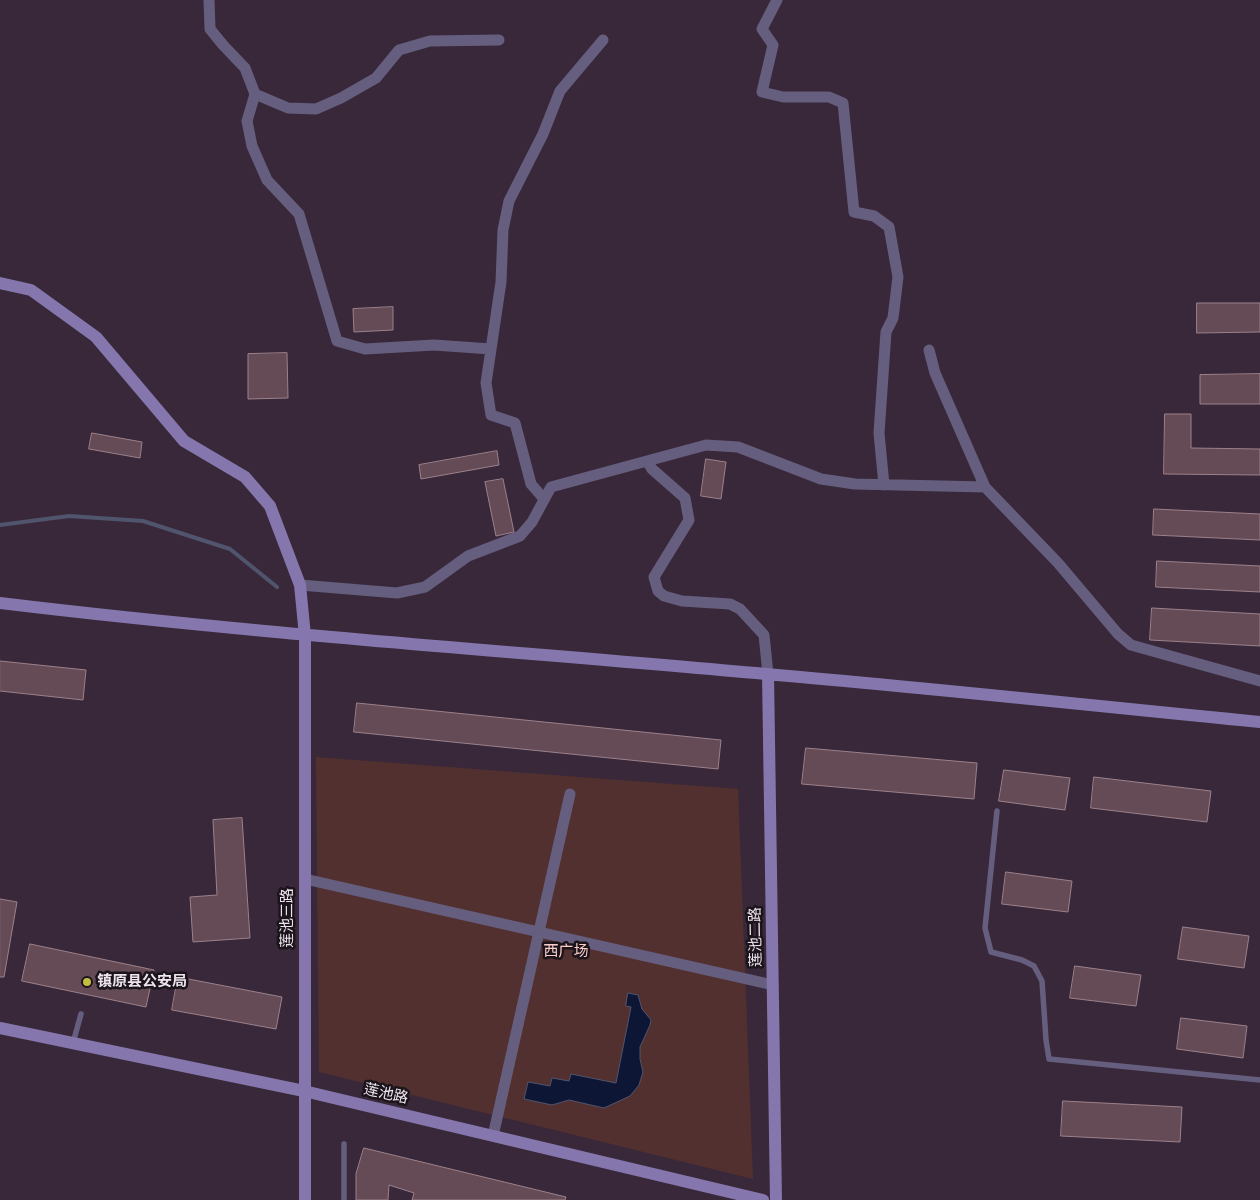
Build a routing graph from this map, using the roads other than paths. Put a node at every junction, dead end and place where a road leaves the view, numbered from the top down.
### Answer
1 (209, 0) edge
2 (777, 0) edge
3 (498, 40) dead end
4 (602, 40) dead end
5 (255, 94) junction
6 (0, 283) edge
7 (491, 349) junction
8 (929, 350) dead end
9 (647, 460) junction
10 (884, 485) junction
11 (985, 487) junction
12 (544, 499) junction
13 (300, 585) junction
14 (0, 602) edge
15 (305, 636) junction
16 (768, 674) junction
17 (1260, 681) edge
18 (1260, 722) edge
19 (570, 794) dead end
20 (997, 811) dead end
21 (305, 879) junction
22 (539, 932) junction
23 (773, 985) junction
24 (81, 1014) dead end
25 (0, 1028) edge
26 (73, 1043) junction
27 (1260, 1080) edge
28 (304, 1091) junction
29 (493, 1136) junction
30 (344, 1144) dead end
31 (305, 1200) edge
32 (344, 1200) edge
33 (764, 1200) edge
34 (776, 1200) edge

1 - 5 street
2 - 10 street
3 - 5 street
4 - 7 street
5 - 7 street
6 - 13 street, 莲池三路
7 - 12 street
8 - 11 street
9 - 10 street
9 - 12 street
9 - 16 street
10 - 11 street
11 - 17 street
12 - 13 street
13 - 15 street, 莲池三路
14 - 15 street
15 - 16 street
15 - 21 street, 莲池三路
16 - 18 street
16 - 23 street, 莲池二路
19 - 22 street
20 - 27 lane
21 - 22 street
21 - 28 street, 莲池三路
22 - 23 street
22 - 29 street
23 - 34 street, 莲池二路
24 - 26 lane
25 - 26 street, 莲池路
26 - 28 street, 莲池路
28 - 29 street, 莲池路
28 - 31 street, 莲池三路
29 - 33 street, 莲池路
30 - 32 lane

